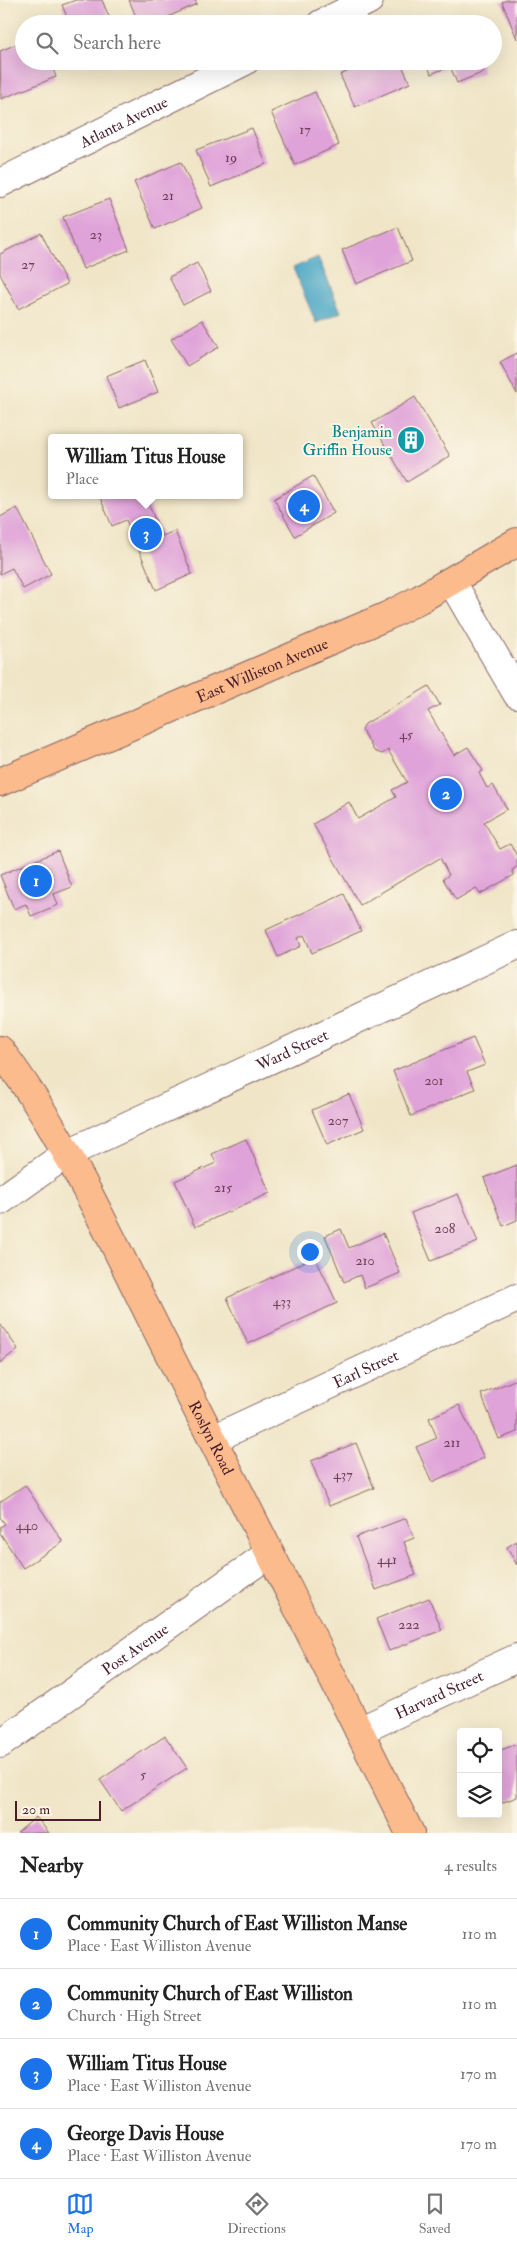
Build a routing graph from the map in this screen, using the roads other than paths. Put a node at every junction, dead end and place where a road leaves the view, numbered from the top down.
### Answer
1 (369, 0) edge
2 (339, 15) edge
3 (227, 70) edge
4 (0, 183) edge
5 (517, 542) edge
6 (452, 582) junction
7 (517, 694) edge
8 (0, 782) edge
9 (517, 945) edge
10 (0, 1050) edge
11 (66, 1154) junction
12 (0, 1201) edge
13 (517, 1298) edge
14 (212, 1439) junction
15 (270, 1553) junction
16 (517, 1658) edge
17 (359, 1731) junction
18 (0, 1744) edge
19 (410, 1833) edge

1 - 2 street
3 - 4 street, Atlanta Avenue
5 - 6 main road, East Williston Avenue
6 - 7 street
6 - 8 main road, East Williston Avenue
9 - 11 street, Ward Street
10 - 11 main road, Roslyn Road
11 - 12 street, Ward Street
11 - 14 main road, Roslyn Road
13 - 14 street, Earl Street
14 - 15 main road, Roslyn Road
15 - 17 main road, Roslyn Road
15 - 18 street, Post Avenue
16 - 17 street, Harvard Street
17 - 19 main road, Roslyn Road

